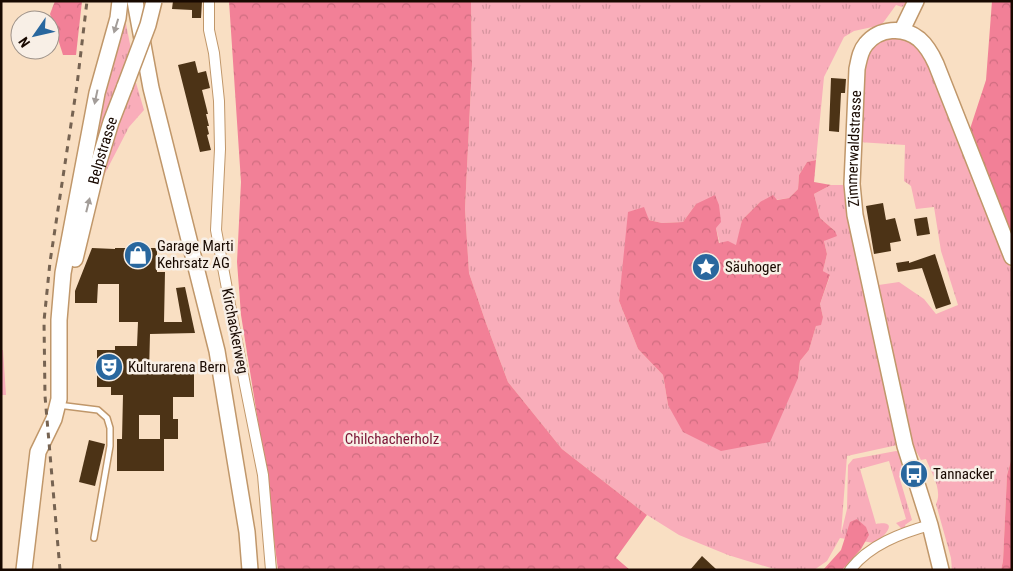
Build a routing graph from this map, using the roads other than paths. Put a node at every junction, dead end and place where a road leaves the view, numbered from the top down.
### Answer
1 (120, 1) edge
2 (135, 1) edge
3 (154, 1) edge
4 (209, 1) edge
5 (916, 1) edge
6 (902, 30) junction
7 (1012, 257) edge
8 (60, 303) junction
9 (58, 405) junction
10 (930, 525) junction
11 (94, 538) dead end
12 (24, 570) edge
13 (250, 570) edge
14 (271, 570) edge
15 (850, 570) edge
16 (941, 570) edge

1 -> 8 street, Belpstrasse
2 - 13 street
8 -> 3 street, Belpstrasse, bridge
4 - 14 street, Kirchackerweg
5 - 6 street
6 - 7 street
6 - 10 street, Zimmerwaldstrasse
8 - 9 street, Belpstrasse
9 - 11 lane
9 - 12 street, Belpstrasse
10 - 15 street
10 - 16 street, Zimmerwaldstrasse

